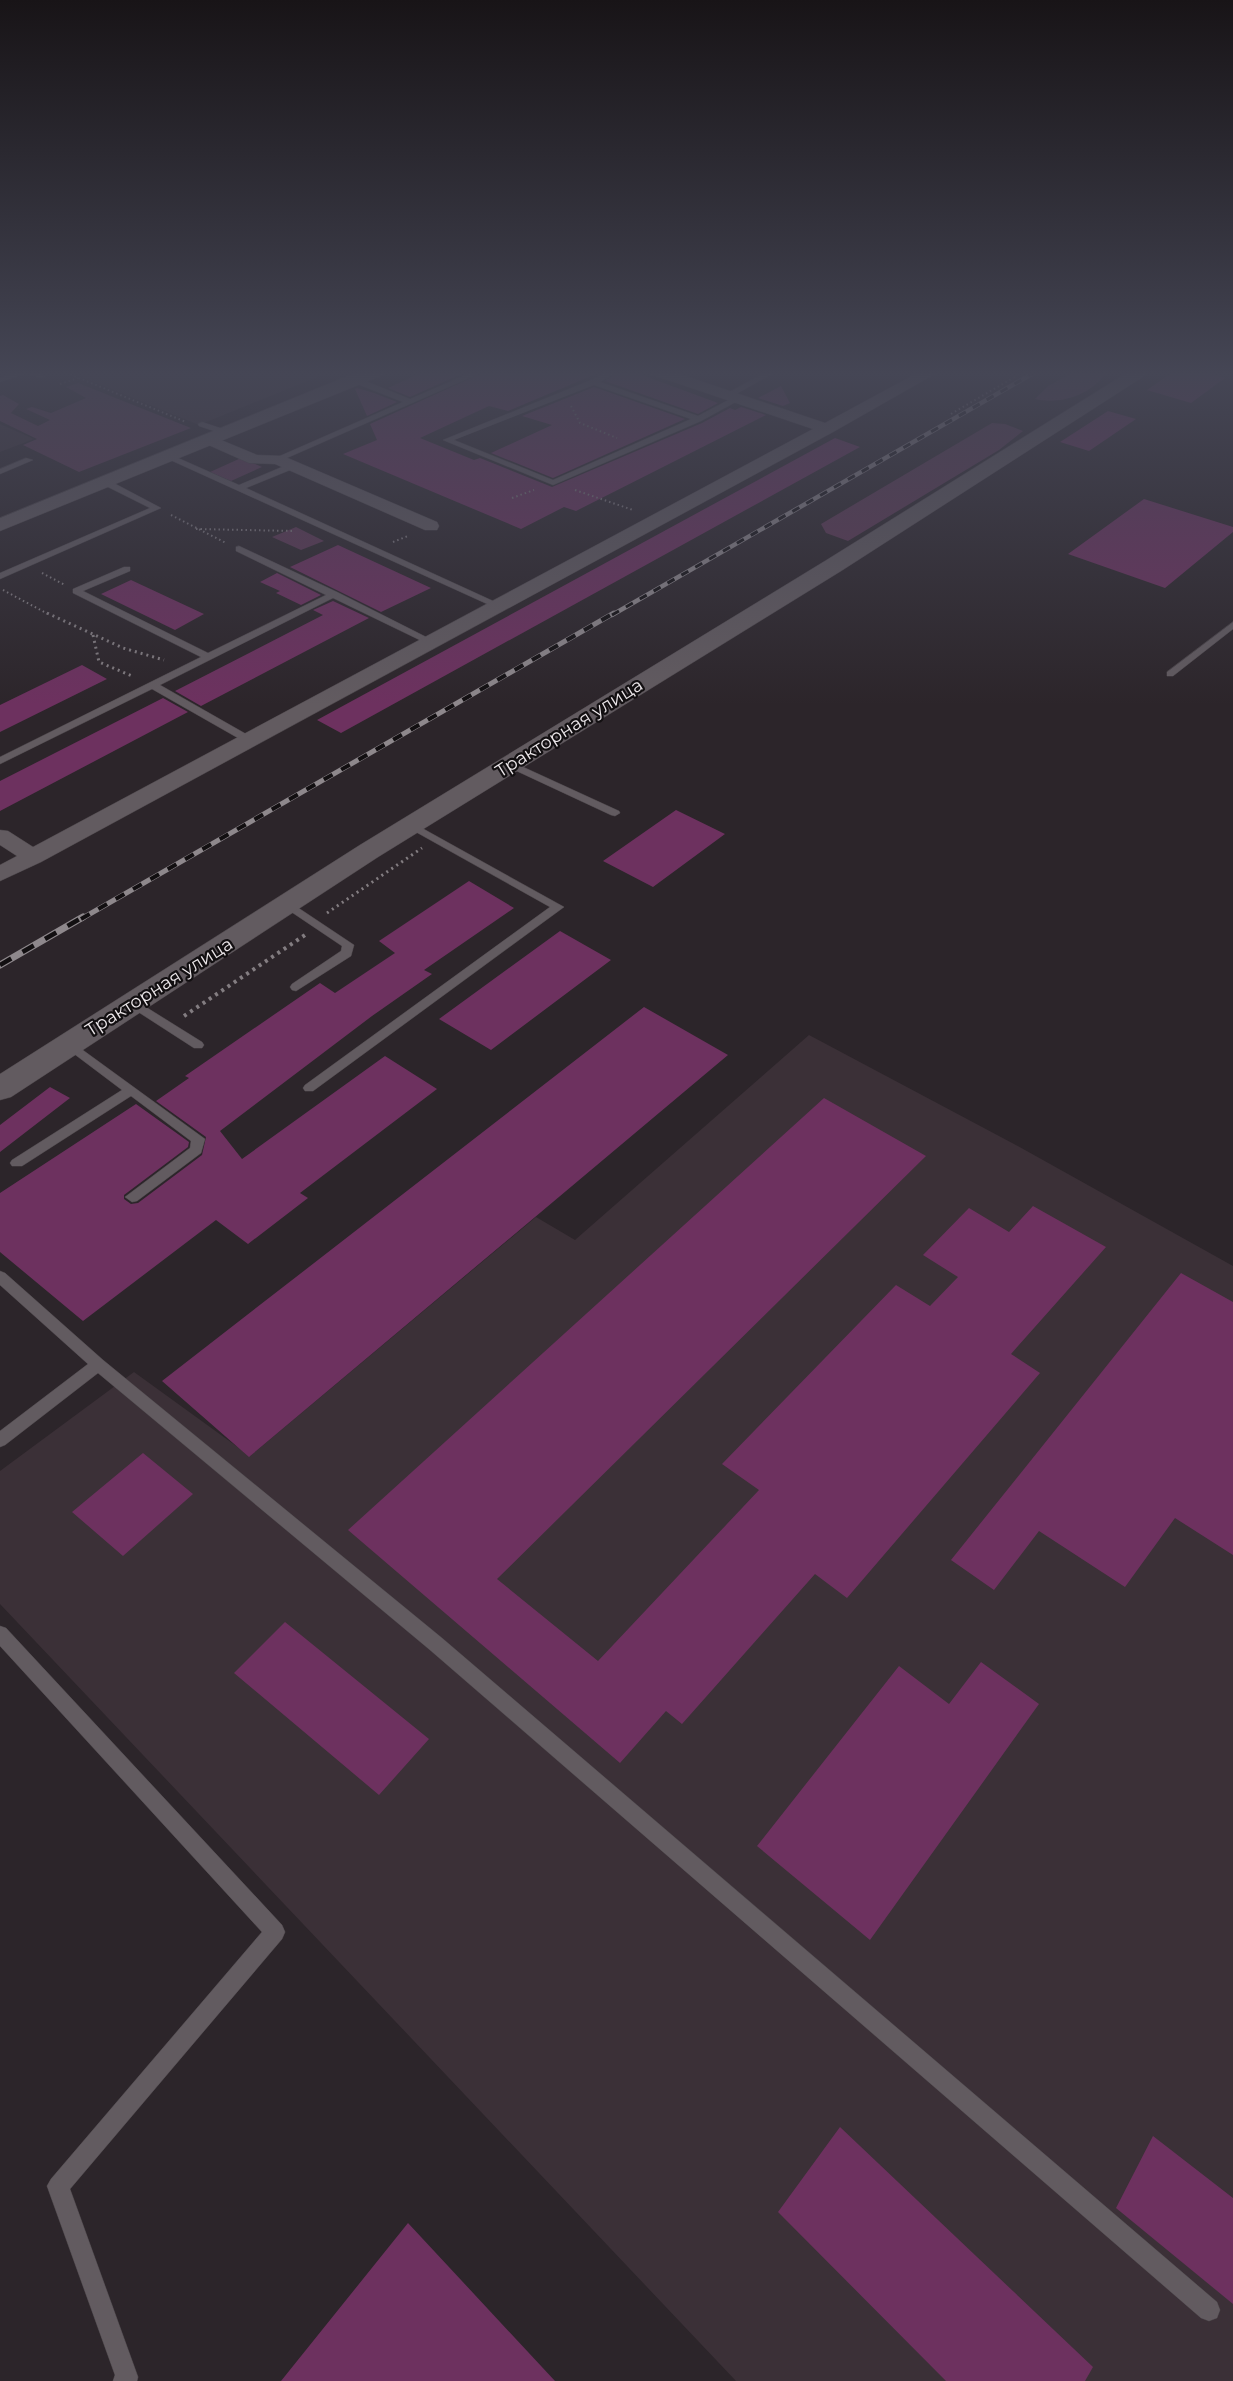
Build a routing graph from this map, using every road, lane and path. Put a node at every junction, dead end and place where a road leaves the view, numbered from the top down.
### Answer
1 (105, 482) joint
2 (226, 482) edge
3 (250, 482) edge
4 (329, 482) edge
5 (728, 482) edge
6 (966, 482) edge
7 (554, 483) edge
8 (239, 488) junction
9 (157, 508) junction
10 (659, 519) junction
11 (0, 525) edge
12 (431, 526) joint
13 (330, 529) junction
14 (196, 530) junction
15 (370, 548) junction
16 (239, 549) joint
17 (26, 564) junction
18 (127, 569) dead end
19 (0, 576) edge
20 (0, 589) edge
21 (76, 591) junction
22 (334, 594) junction
23 (499, 606) junction
24 (1233, 625) edge
25 (92, 634) junction
26 (431, 642) junction
27 (208, 657) junction
28 (191, 666) junction
29 (1170, 674) dead end
30 (153, 685) junction
31 (249, 740) junction
32 (0, 761) edge
33 (510, 764) junction
34 (615, 813) dead end
35 (411, 825) junction
36 (0, 836) edge
37 (435, 839) junction
38 (33, 857) junction
39 (0, 874) edge
40 (288, 905) junction
41 (316, 924) junction
42 (296, 987) dead end
43 (132, 1003) junction
44 (168, 1026) junction
45 (69, 1044) junction
46 (198, 1044) dead end
47 (309, 1088) dead end
48 (0, 1089) edge
49 (131, 1090) junction
50 (17, 1163) dead end
51 (132, 1197) dead end
52 (0, 1277) edge
53 (98, 1364) junction
54 (0, 1440) edge
55 (0, 1634) edge
56 (1209, 2310) dead end
57 (124, 2381) edge

1 - 9 lane
1 - 11 street
2 - 8 lane
3 - 8 lane
4 - 12 street
5 - 10 street
6 - 33 street, Тракторная улица
7 - 10 path
8 - 13 lane
9 - 14 path
9 - 17 lane
10 - 23 street
12 - 15 path
13 - 14 path
13 - 15 lane
14 - 16 path
15 - 23 lane
16 - 22 lane
17 - 19 lane
17 - 21 path
18 - 21 lane
20 - 25 path
21 - 27 lane
22 - 26 lane
22 - 27 lane
23 - 26 street
24 - 29 lane
25 - 28 path
25 - 30 path
26 - 31 street
27 - 28 lane
28 - 30 lane
30 - 31 lane
30 - 32 lane
31 - 38 street
33 - 34 lane
33 - 35 street, Тракторная улица
35 - 37 lane
35 - 40 street, Тракторная улица
36 - 38 street
37 - 41 path
37 - 47 lane
38 - 39 street
40 - 41 lane
40 - 43 street, Тракторная улица
41 - 42 lane
41 - 44 path
43 - 44 lane
43 - 45 street, Тракторная улица
44 - 46 lane
45 - 48 street, Тракторная улица
45 - 49 lane
49 - 50 lane
49 - 51 lane
52 - 53 lane
53 - 54 lane
53 - 56 lane
55 - 57 lane

